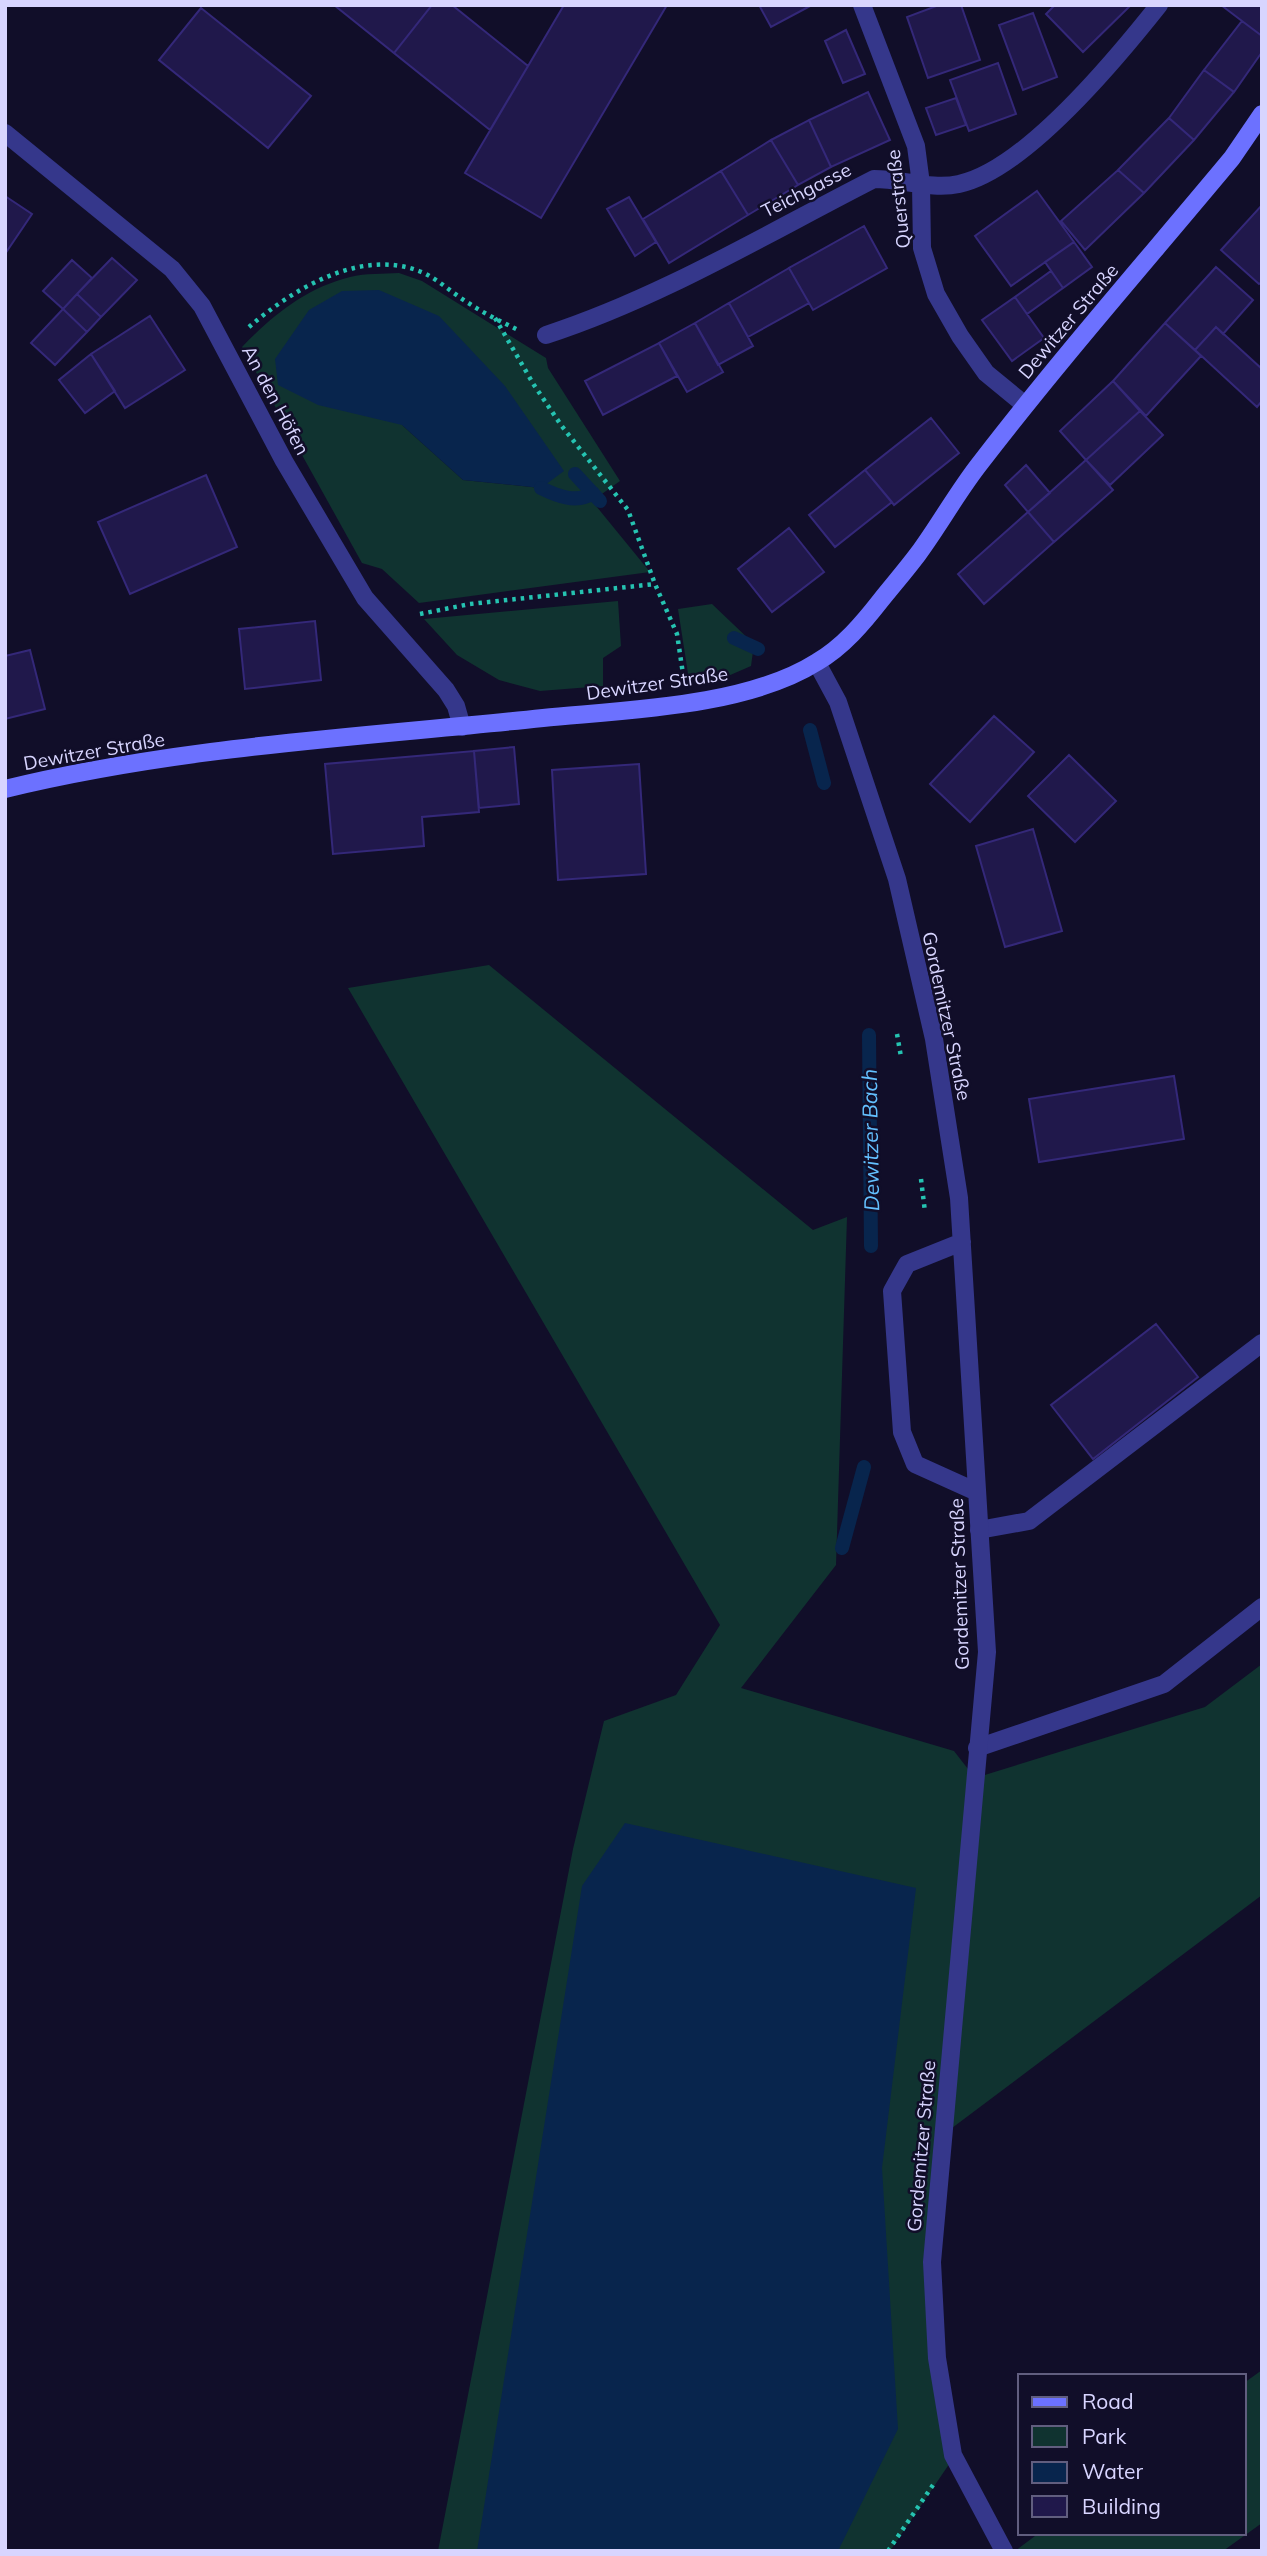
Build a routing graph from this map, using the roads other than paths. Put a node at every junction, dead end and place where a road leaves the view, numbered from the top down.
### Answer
1 (862, 5) edge
2 (1159, 5) edge
3 (1262, 114) edge
4 (5, 133) edge
5 (921, 184) junction
6 (546, 335) road end
7 (1025, 405) junction
8 (817, 663) junction
9 (462, 727) junction
10 (5, 789) edge
11 (961, 1242) junction
12 (1262, 1343) edge
13 (977, 1492) junction
14 (979, 1530) junction
15 (1262, 1607) edge
16 (977, 1748) junction
17 (1004, 2551) edge

1 - 5 street, Querstraße
2 - 5 street, Teichgasse
3 - 7 street, Dewitzer Straße
4 - 9 street, An den Höfen
5 - 6 street, Teichgasse
5 - 7 street, Querstraße
7 - 8 street, Dewitzer Straße
8 - 9 street, Dewitzer Straße
8 - 11 street, Gordemitzer Straße
9 - 10 street, Dewitzer Straße
11 - 13 street, Gordemitzer Straße
11 - 13 street
12 - 14 street
13 - 14 street, Gordemitzer Straße
14 - 16 street, Gordemitzer Straße
15 - 16 street
16 - 17 street, Gordemitzer Straße

